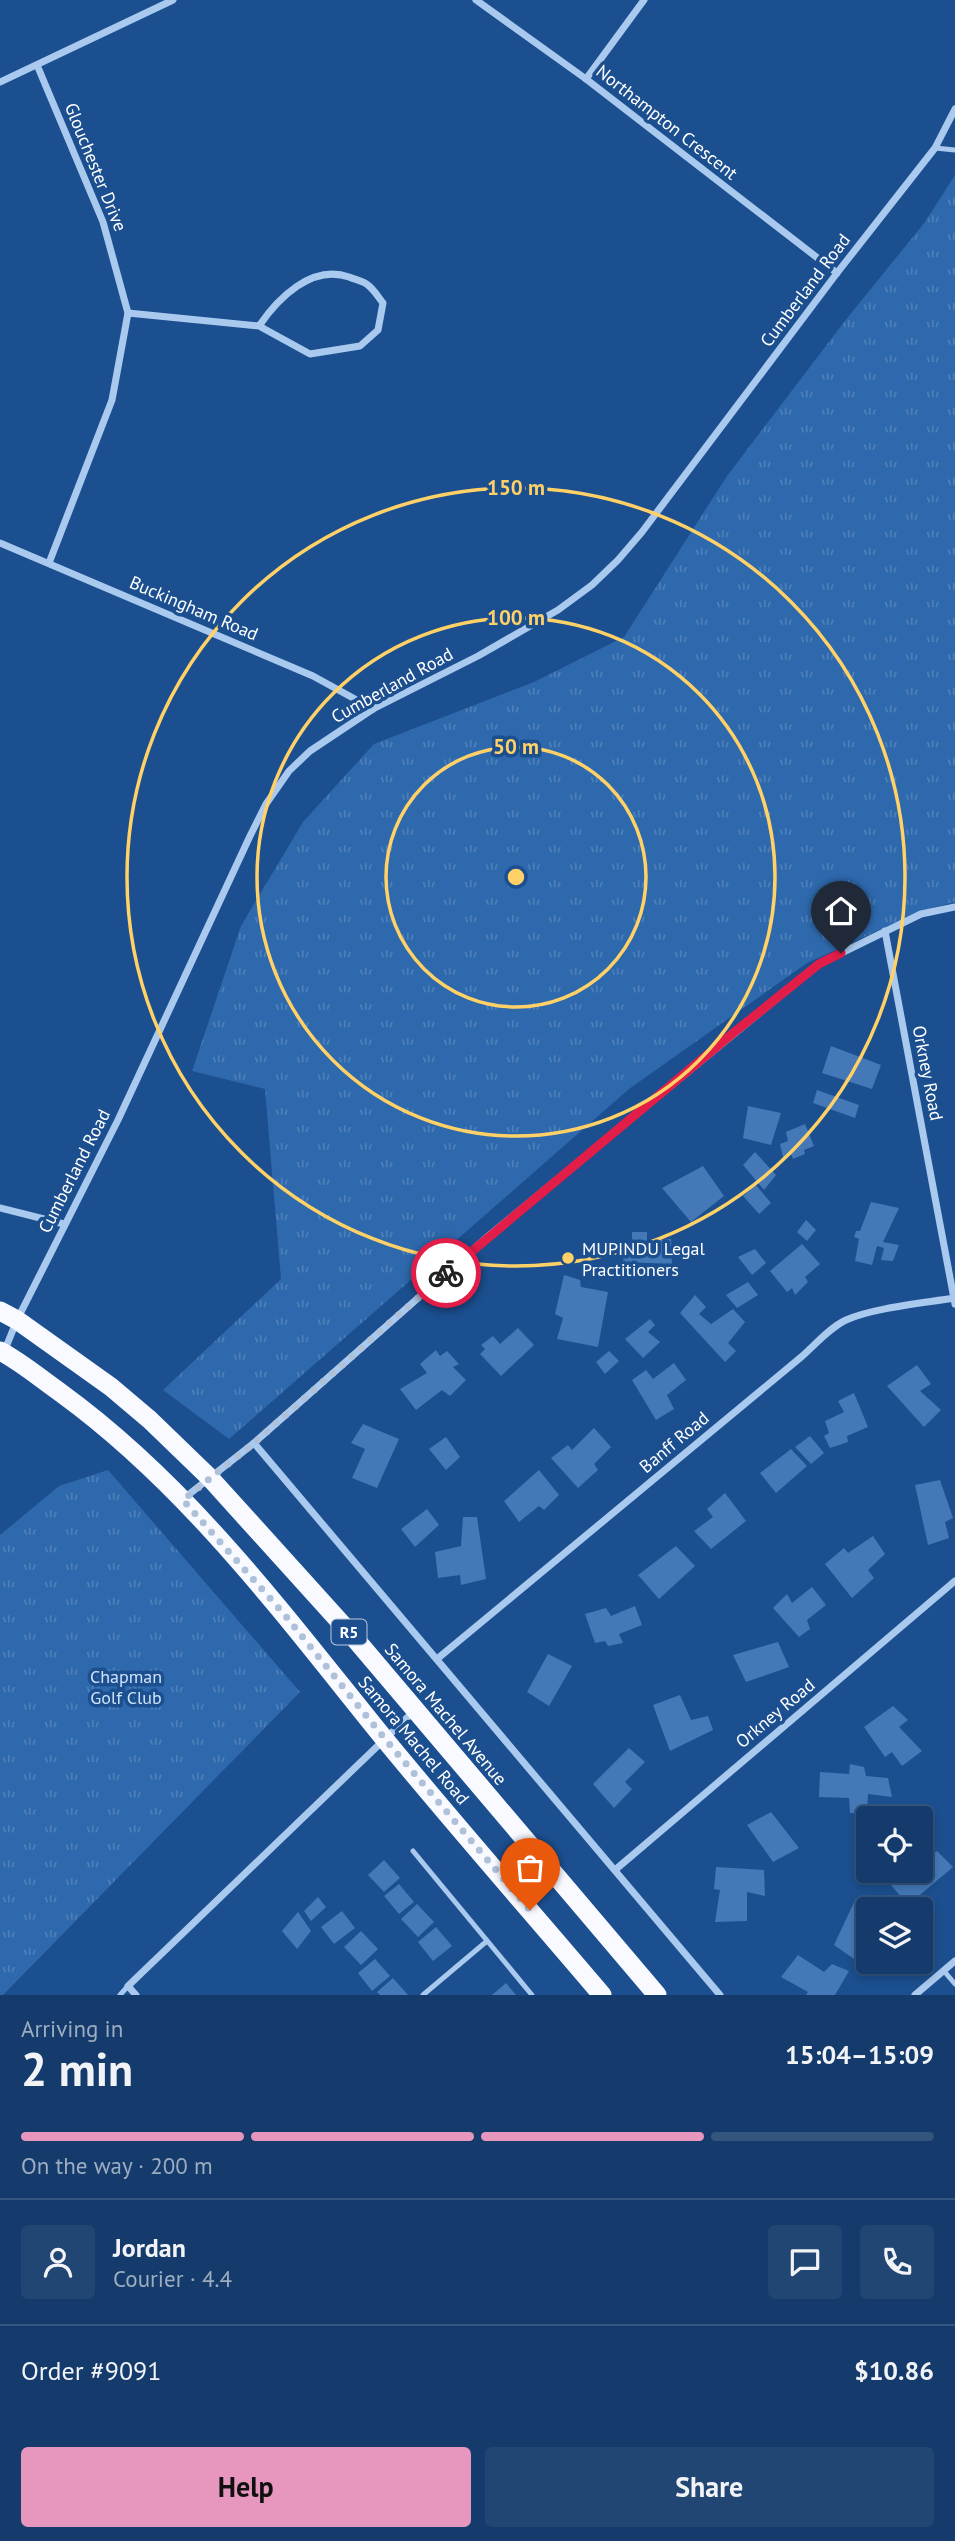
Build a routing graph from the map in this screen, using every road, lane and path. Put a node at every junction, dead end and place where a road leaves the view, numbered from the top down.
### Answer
1 (173, 0) edge
2 (476, 0) edge
3 (644, 0) edge
4 (37, 65) junction
5 (586, 79) junction
6 (0, 82) edge
7 (955, 109) edge
8 (935, 148) junction
9 (955, 150) edge
10 (837, 273) junction
11 (128, 313) junction
12 (258, 326) junction
13 (0, 543) edge
14 (49, 563) junction
15 (373, 709) junction
16 (955, 907) edge
17 (885, 931) junction
18 (0, 1208) edge
19 (64, 1224) junction
20 (954, 1301) edge
21 (9, 1315) edge
22 (2, 1352) edge
23 (254, 1443) junction
24 (210, 1478) junction
25 (183, 1500) junction
26 (955, 1581) edge
27 (437, 1659) junction
28 (415, 1711) junction
29 (385, 1739) junction
30 (413, 1851) dead end
31 (615, 1870) junction
32 (487, 1941) junction
33 (955, 1961) edge
34 (944, 1971) junction
35 (955, 1984) edge
36 (128, 1986) junction
37 (120, 1995) edge
38 (136, 1995) edge
39 (423, 1995) edge
40 (532, 1995) edge
41 (602, 1995) edge
42 (657, 1995) edge
43 (720, 1995) edge
44 (915, 1995) edge

1 - 4 street
2 - 5 street, Northampton Crescent
3 - 5 street
4 - 6 street
4 - 11 street, Glouchester Drive
5 - 10 street, Northampton Crescent
7 - 8 street, Cumberland Road
8 - 9 lane
8 - 10 street, Cumberland Road
10 - 15 street, Cumberland Road
11 - 12 street
11 - 14 street, Glouchester Drive
12 - 12 street
13 - 14 street, Buckingham Road
14 - 15 street, Buckingham Road
15 - 19 street, Cumberland Road
16 - 17 street
17 - 20 street, Orkney Road
17 - 23 street
18 - 19 street
19 - 21 street, Cumberland Road
20 - 27 street, Banff Road
21 - 22 street, Cumberland Road
21 - 24 highway, Samora Machel Avenue / R5
22 - 25 highway, Samora Machel Road / R5
23 - 24 street
23 - 27 street, Samora Machel Avenue
24 - 25 street
24 - 28 highway, Samora Machel Avenue / R5
25 - 29 highway, Samora Machel Road / R5
26 - 31 street, Orkney Road
27 - 31 street, Samora Machel Avenue
28 - 29 street
28 - 42 highway, Samora Machel Avenue / R5
29 - 36 street
29 - 41 highway, Samora Machel Road / R5
30 - 32 lane
31 - 43 street, Samora Machel Avenue
32 - 39 lane
32 - 40 lane
33 - 34 street
34 - 35 lane
34 - 44 street
36 - 37 lane
36 - 38 street

